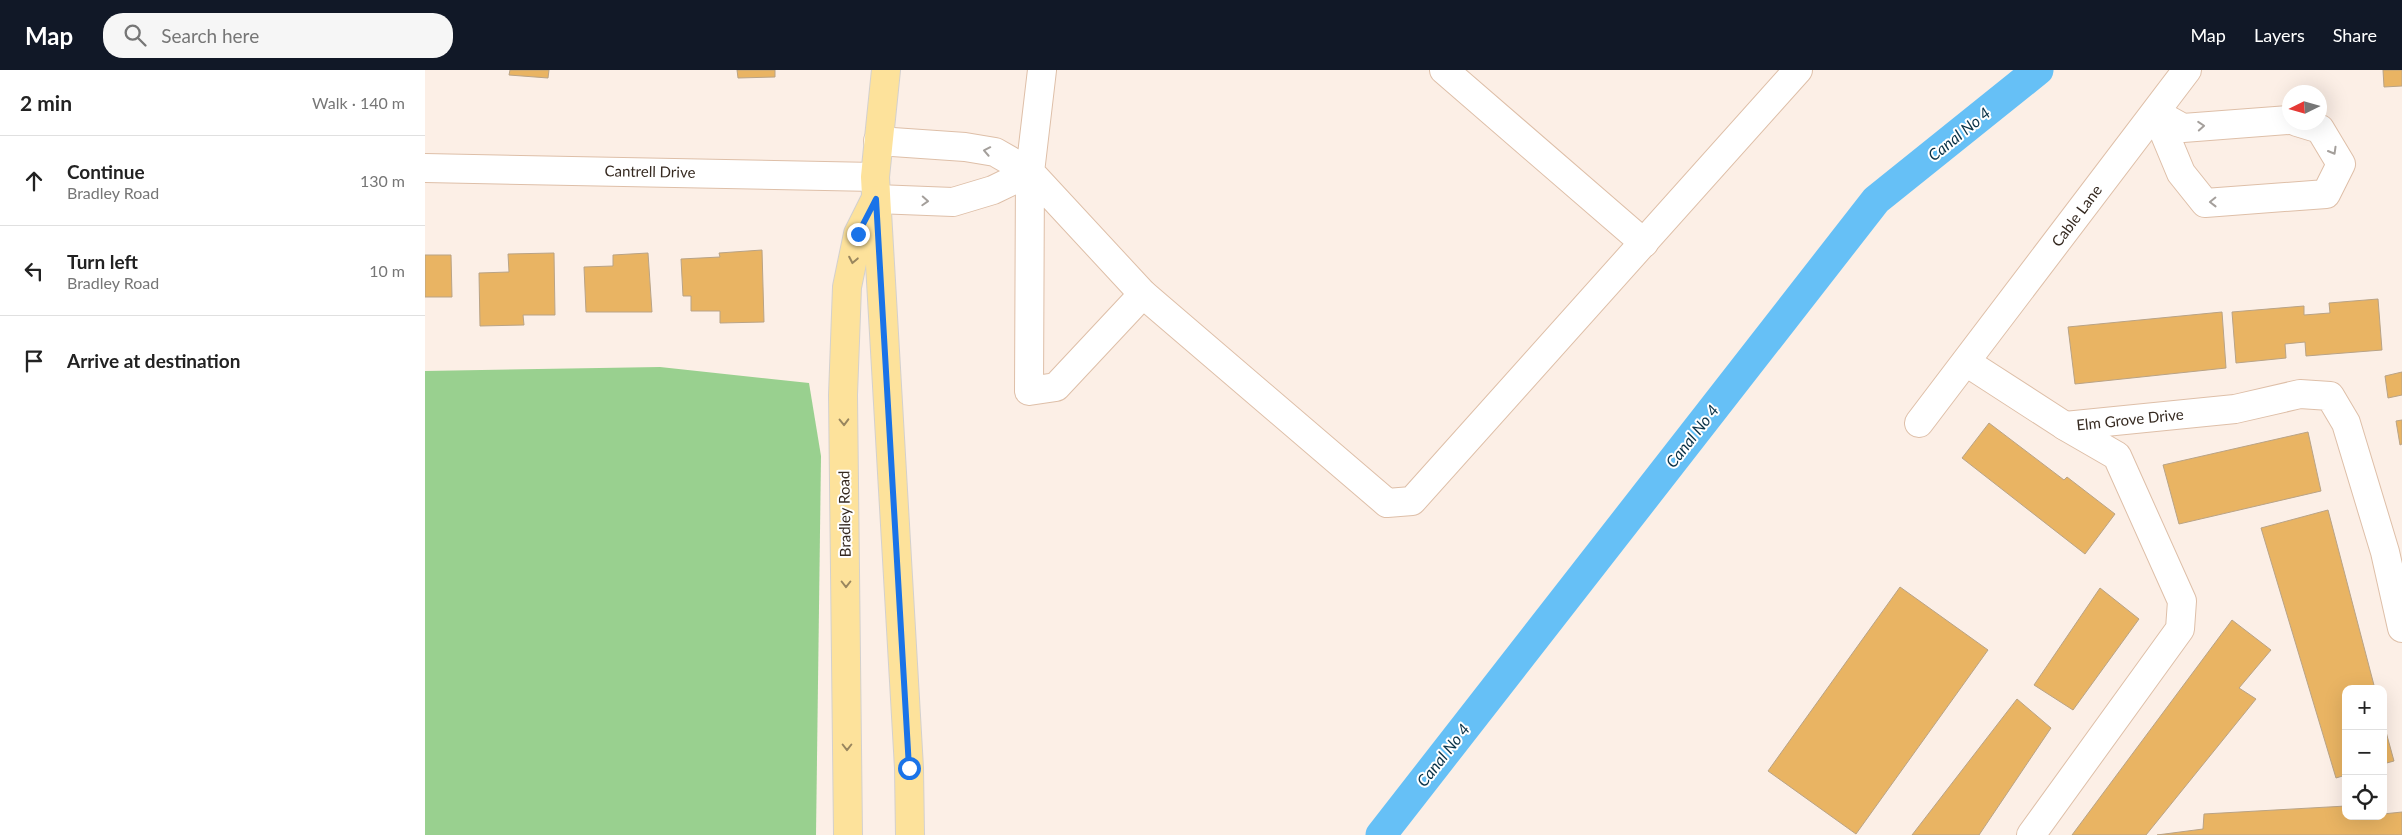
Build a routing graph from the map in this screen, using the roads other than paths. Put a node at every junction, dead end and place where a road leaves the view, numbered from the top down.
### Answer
1 (886, 70) edge
2 (1042, 70) edge
3 (1444, 70) edge
4 (1798, 70) edge
5 (2187, 70) edge
6 (2156, 113) junction
7 (2282, 121) edge
8 (2321, 130) edge
9 (879, 141) junction
10 (425, 168) edge
11 (1030, 172) junction
12 (875, 188) junction
13 (1644, 243) junction
14 (1143, 294) junction
15 (1966, 362) junction
16 (1919, 423) dead end
17 (2065, 426) junction
18 (2402, 628) edge
19 (847, 835) edge
20 (910, 835) edge
21 (2031, 835) edge

1 - 9 main road, Bradley Road
2 - 11 street
3 - 13 street
4 - 13 street
5 - 6 street, Cable Lane
6 -> 7 street
8 -> 6 street
6 - 15 street, Cable Lane
11 -> 9 street
9 - 12 main road, Bradley Road
10 - 12 street, Cantrell Drive
12 -> 11 street, Cantrell Drive
11 - 14 street
11 - 14 street
12 -> 19 main road, Bradley Road
12 - 20 main road, Bradley Road
13 - 14 street
15 - 16 street, Cable Lane
15 - 17 street
17 - 18 street, Elm Grove Drive
17 - 21 street, Elm Grove Drive

